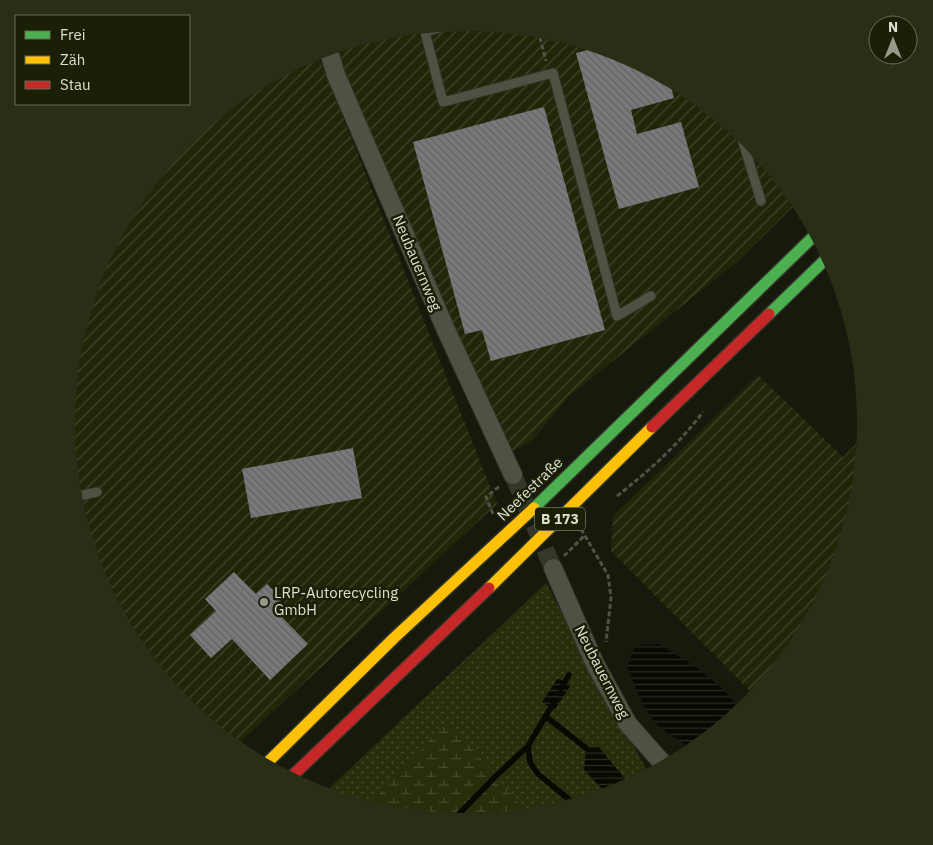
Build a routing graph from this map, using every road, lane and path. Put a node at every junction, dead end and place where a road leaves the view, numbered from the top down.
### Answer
1 (425, 34) edge
2 (540, 39) edge
3 (330, 56) edge
4 (549, 74) junction
5 (745, 148) edge
6 (760, 201) dead end
7 (811, 238) edge
8 (823, 262) edge
9 (651, 296) dead end
10 (513, 475) joint
11 (97, 492) dead end
12 (82, 495) edge
13 (493, 514) dead end
14 (581, 528) dead end
15 (552, 568) tunnel mouth
16 (595, 664) junction
17 (270, 760) edge
18 (661, 761) edge
19 (295, 774) edge

1 - 4 lane
2 - 4 path
3 - 10 street, Neubauernweg
4 - 9 lane
5 - 6 lane
7 - 17 main road, Neefestraße / B 173
8 - 19 main road, B 173
10 - 13 path
11 - 12 lane
14 - 16 path
15 - 16 street, Neubauernweg
16 - 18 street, Neubauernweg

